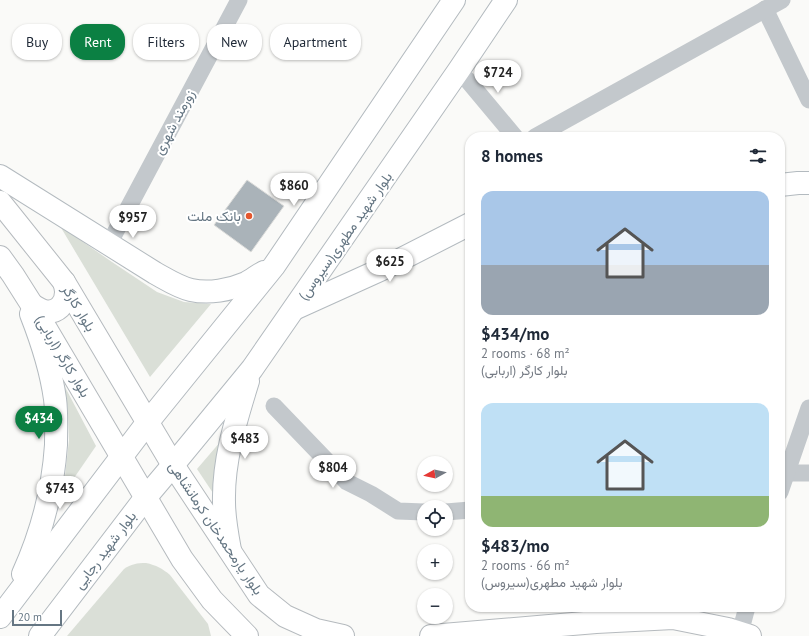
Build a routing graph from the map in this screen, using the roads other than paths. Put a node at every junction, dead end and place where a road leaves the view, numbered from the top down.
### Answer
1 (239, 0) edge
2 (506, 0) edge
3 (782, 0) edge
4 (447, 3) edge
5 (765, 9) junction
6 (459, 70) junction
7 (808, 98) edge
8 (511, 132) edge
9 (544, 132) edge
10 (0, 176) edge
11 (809, 183) edge
12 (785, 185) edge
13 (0, 202) edge
14 (465, 227) edge
15 (109, 244) junction
16 (0, 257) edge
17 (274, 266) junction
18 (13, 275) junction
19 (64, 282) junction
20 (32, 305) junction
21 (295, 309) junction
22 (252, 369) junction
23 (274, 406) dead end
24 (809, 408) edge
25 (147, 423) junction
26 (122, 456) junction
27 (174, 465) junction
28 (786, 473) junction
29 (809, 473) edge
30 (785, 476) edge
31 (146, 497) junction
32 (465, 510) edge
33 (453, 511) edge
34 (417, 512) edge
35 (230, 550) junction
36 (5, 610) edge
37 (747, 612) edge
38 (674, 613) edge
39 (745, 634) edge
40 (40, 636) edge
41 (247, 636) edge
42 (344, 636) edge
43 (431, 636) edge

1 - 15 street, زورمند شهری
2 - 6 main road, بلوار شهید مطهری(سیروس)
3 - 5 street
4 - 17 main road
5 - 7 street
5 - 9 street
6 - 8 street
6 - 21 main road, بلوار شهید مطهری(سیروس)
10 - 15 main road
11 - 12 main road
13 - 19 main road, بلوار کارگر
14 - 21 main road
15 - 17 main road
16 - 18 main road, بلوار کارگر (اربابی)
17 - 25 main road
18 - 20 main road, بلوار کارگر (اربابی)
18 - 36 main road
19 - 20 main road
19 - 25 main road, بلوار کارگر
20 - 26 main road, بلوار کارگر (اربابی)
21 - 22 main road, بلوار شهید مطهری(سیروس)
22 - 27 main road, بلوار شهید مطهری(سیروس)
22 - 35 main road
23 - 34 street
24 - 28 street
25 - 26 main road
25 - 27 main road, بلوار یارمحمدخان کرمانشاهی
26 - 31 main road
26 - 36 main road
27 - 31 main road, بلوار شهید رجایی
27 - 35 main road, بلوار یارمحمدخان کرمانشاهی
28 - 29 street
28 - 30 street
31 - 40 main road, بلوار شهید رجایی
31 - 41 main road
32 - 33 street
35 - 42 main road, بلوار یارمحمدخان کرمانشاهی
37 - 39 street
38 - 39 main road
38 - 43 main road

